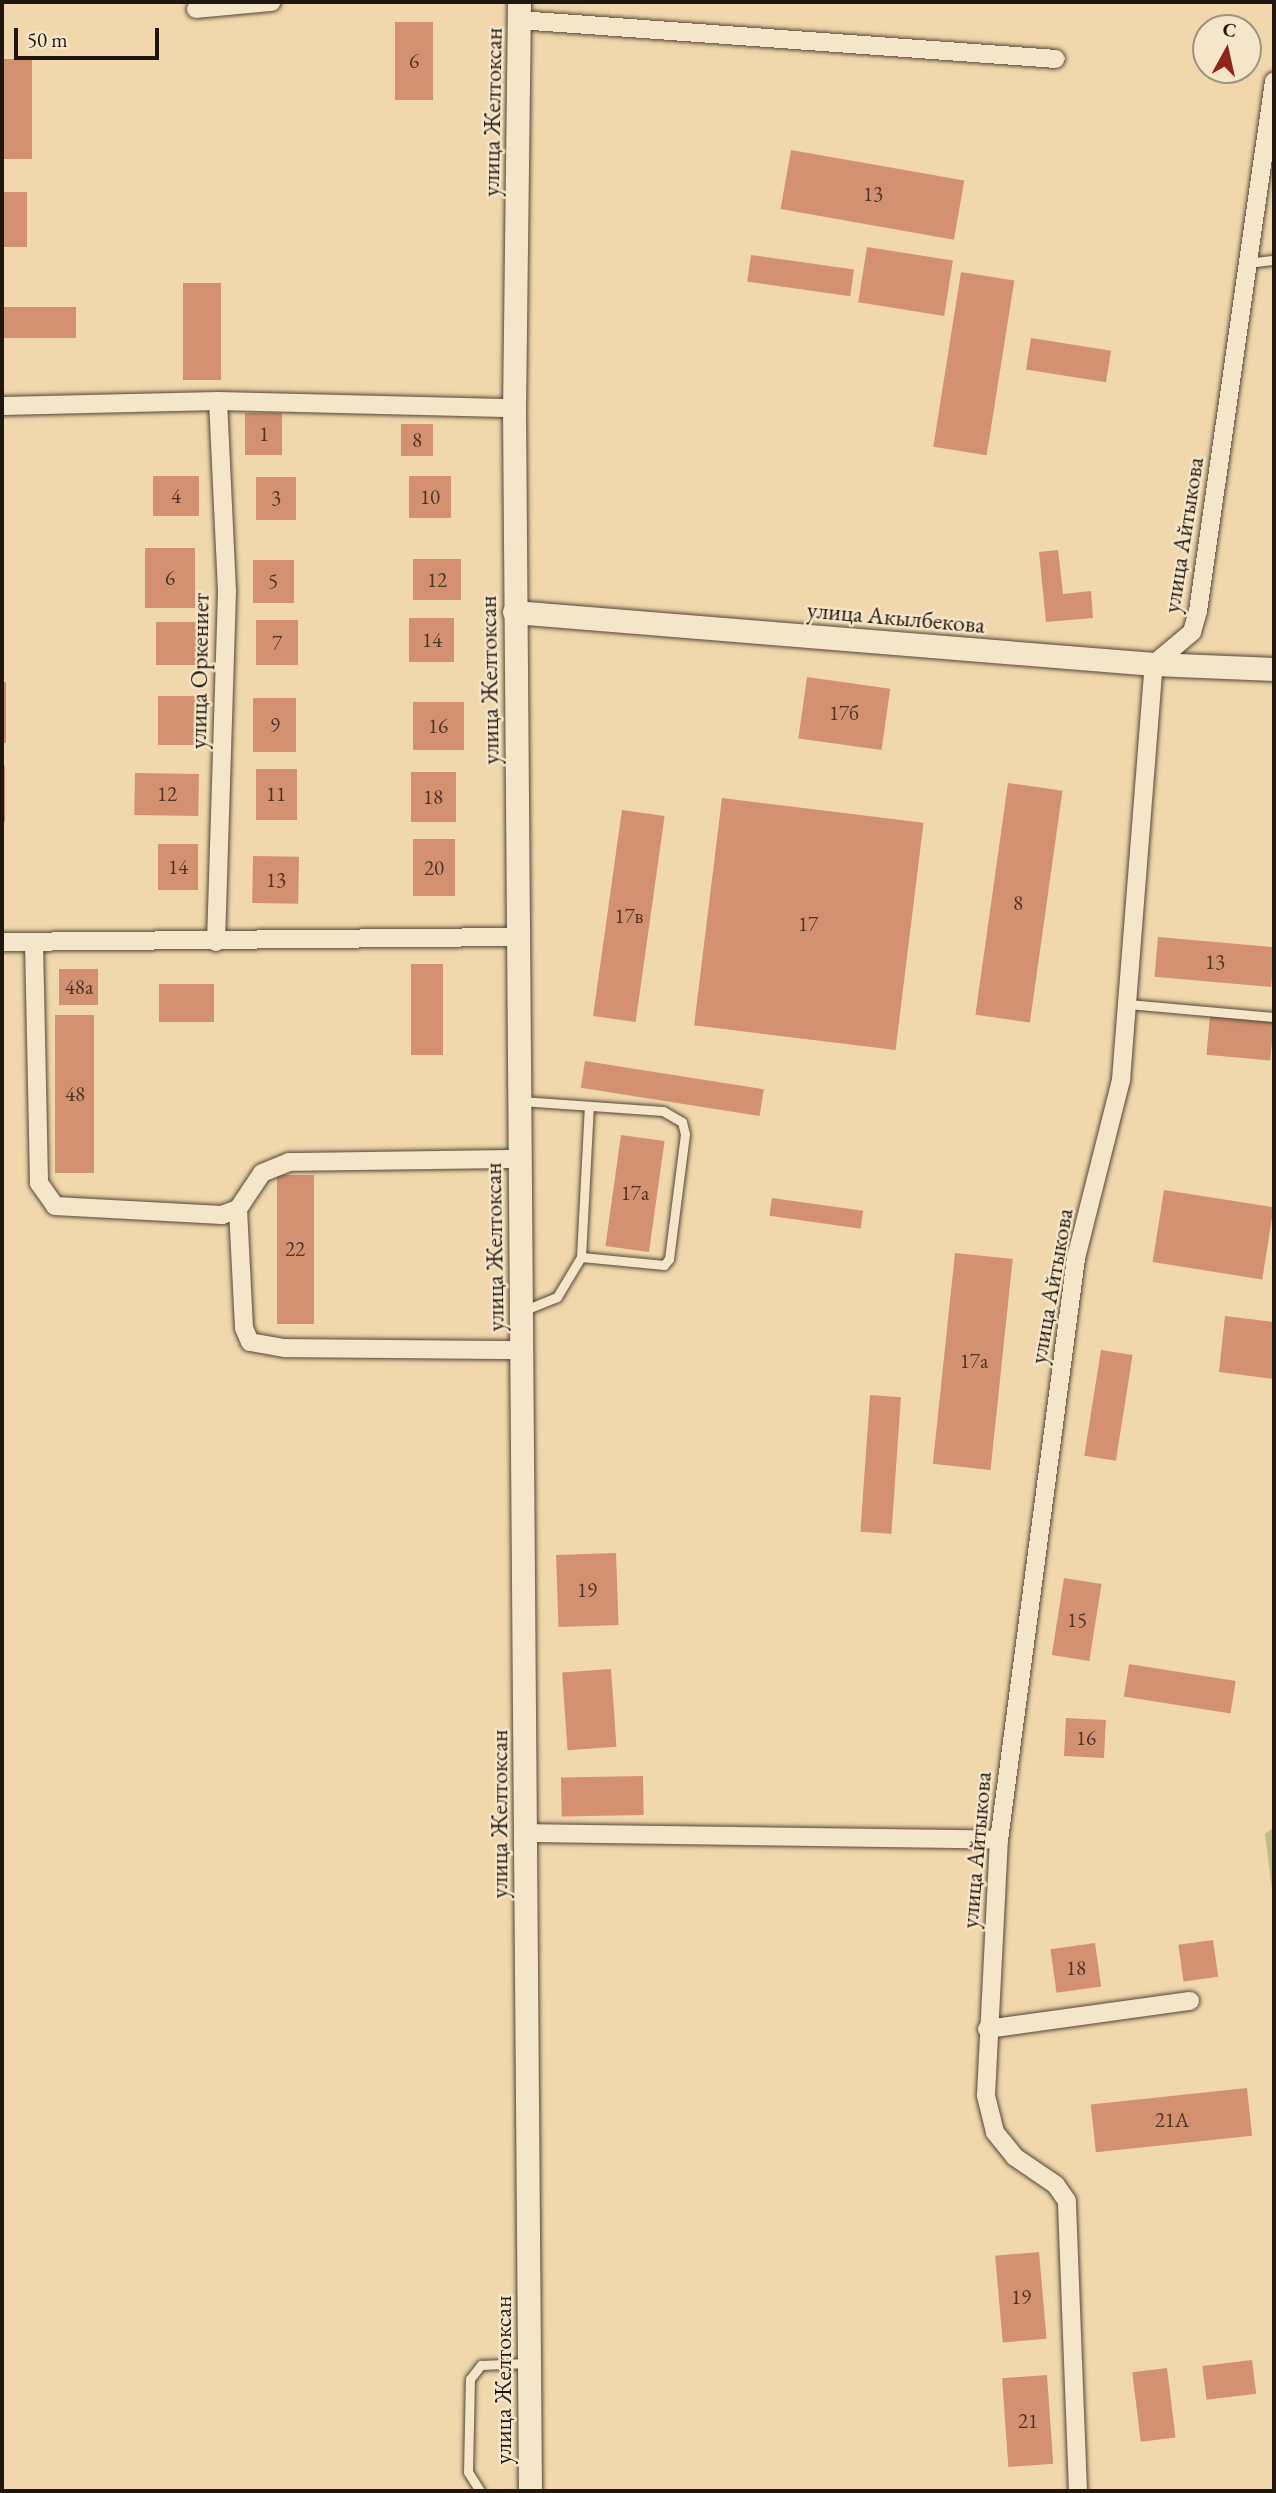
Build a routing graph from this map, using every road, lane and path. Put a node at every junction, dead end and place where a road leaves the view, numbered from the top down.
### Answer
1 (272, 2) edge
2 (196, 9) dead end
3 (519, 11) edge
4 (1056, 59) dead end
5 (1274, 81) edge
6 (1274, 260) edge
7 (1248, 263) junction
8 (218, 401) junction
9 (2, 406) edge
10 (513, 408) junction
11 (514, 612) junction
12 (1154, 664) junction
13 (1274, 669) edge
14 (518, 937) junction
15 (2, 942) edge
16 (34, 942) junction
17 (216, 942) junction
18 (1127, 1004) junction
19 (1274, 1017) edge
20 (519, 1101) junction
21 (589, 1106) junction
22 (517, 1160) junction
23 (238, 1209) junction
24 (581, 1257) junction
25 (522, 1312) junction
26 (522, 1350) junction
27 (525, 1833) junction
28 (999, 1840) junction
29 (1190, 2001) dead end
30 (987, 2029) junction
31 (530, 2363) junction
32 (480, 2491) edge
33 (530, 2491) edge
34 (1078, 2491) edge

1 - 2 street
3 - 4 street
3 - 10 street, улица Желтоксан
5 - 7 street, улица Айтыкова
6 - 7 lane
7 - 12 street, улица Айтыкова
8 - 9 street
8 - 10 street
8 - 17 street, улица Оркениет
10 - 11 street, улица Желтоксан
11 - 12 street, улица Акылбекова
11 - 14 street, улица Желтоксан
12 - 13 street, улица Акылбекова
12 - 18 street, улица Айтыкова
14 - 17 street
14 - 20 street, улица Желтоксан
15 - 16 street
16 - 17 street
16 - 23 street
18 - 19 lane
18 - 28 street, улица Айтыкова
20 - 21 lane
20 - 22 street, улица Желтоксан
21 - 24 lane
21 - 24 lane
22 - 23 street
22 - 25 street, улица Желтоксан
23 - 26 street
24 - 25 lane
25 - 26 street, улица Желтоксан
26 - 27 street, улица Желтоксан
27 - 28 street
27 - 31 street, улица Желтоксан
28 - 30 street, улица Айтыкова
29 - 30 street
30 - 34 street, улица Айтыкова
31 - 32 lane
31 - 33 street, улица Желтоксан

